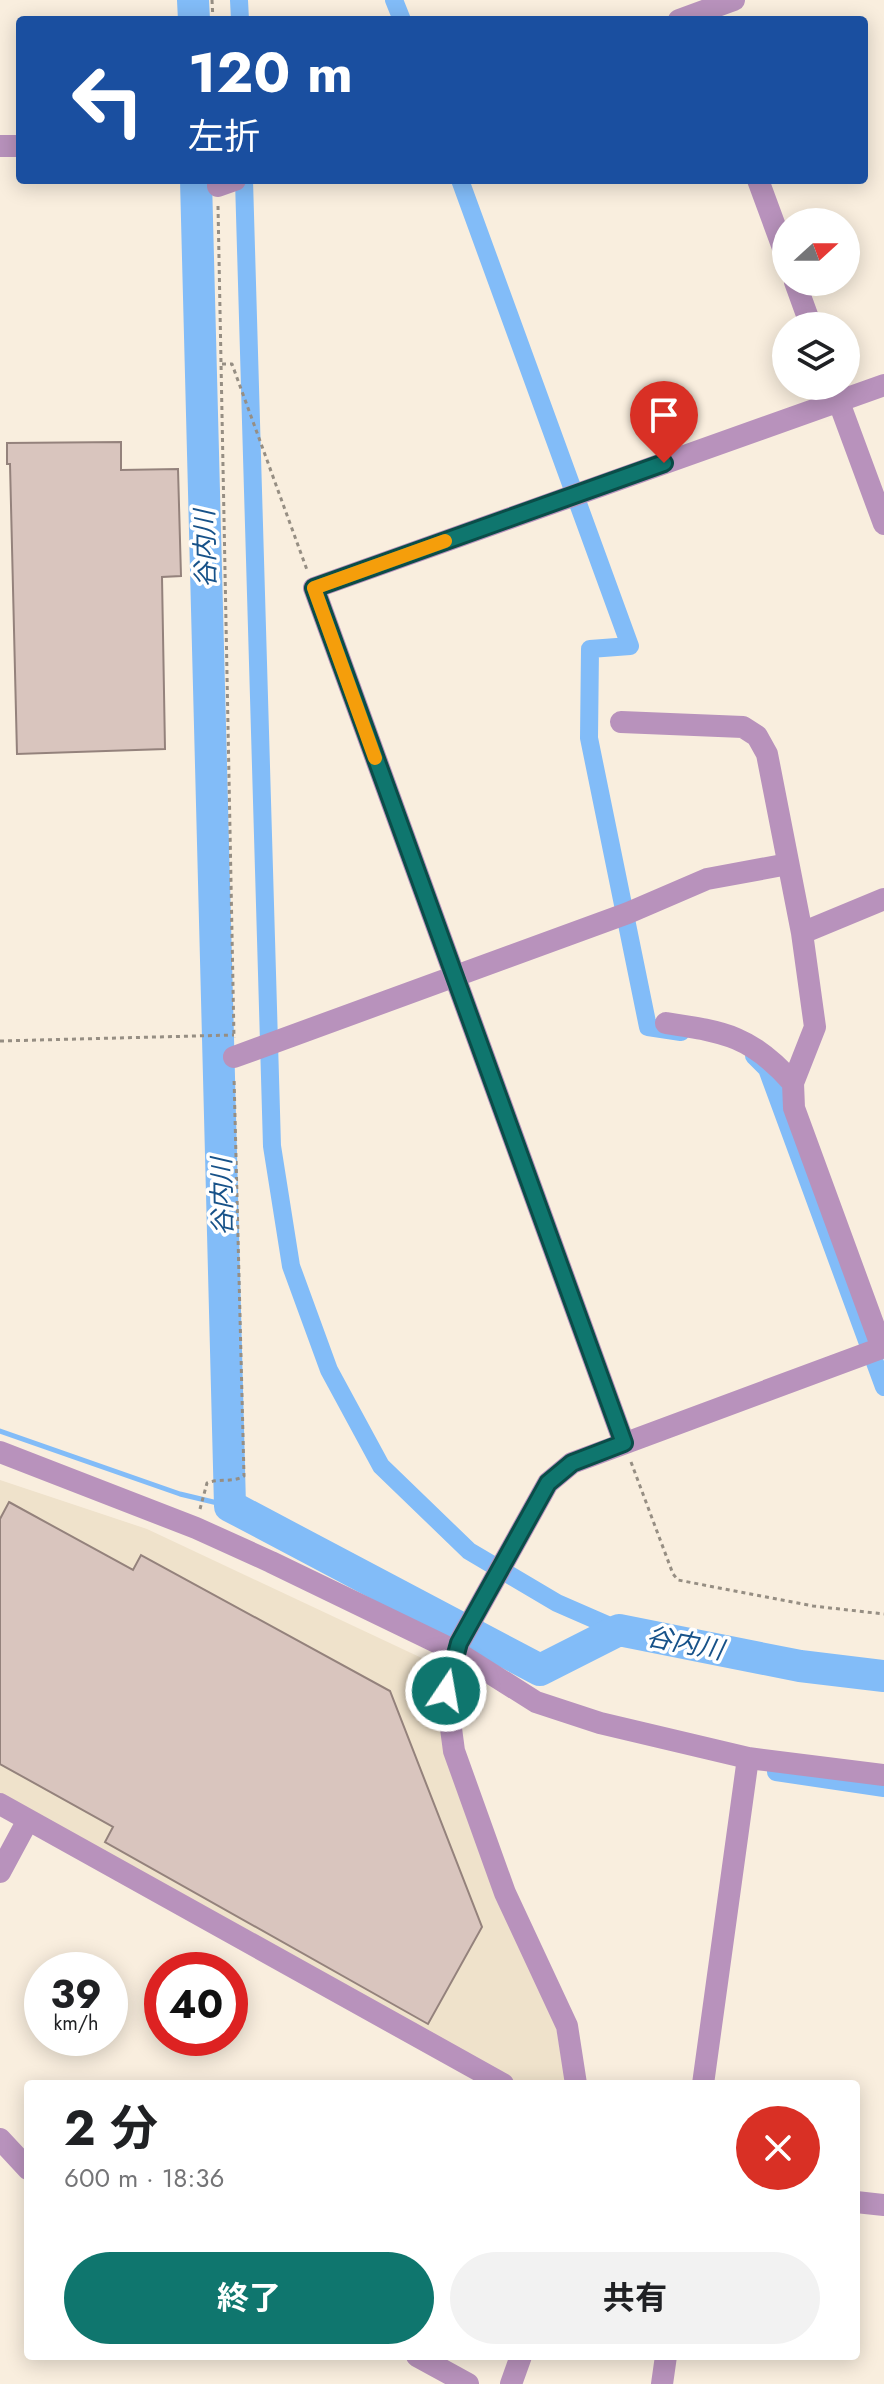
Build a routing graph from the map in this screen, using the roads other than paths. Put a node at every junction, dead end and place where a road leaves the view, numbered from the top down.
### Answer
1 (734, 0) edge
2 (697, 16) edge
3 (759, 184) edge
4 (772, 218) edge
5 (884, 385) edge
6 (860, 390) edge
7 (820, 400) edge
8 (838, 400) edge
9 (884, 524) edge
10 (621, 722) dead end
11 (788, 864) junction
12 (884, 899) edge
13 (802, 933) junction
14 (454, 978) junction
15 (666, 1023) dead end
16 (232, 1042) road end
17 (793, 1083) junction
18 (883, 1348) edge
19 (624, 1443) junction
20 (0, 1452) edge
21 (457, 1647) junction
22 (748, 1758) junction
23 (884, 1775) edge
24 (0, 1804) edge
25 (28, 1820) junction
26 (0, 1872) edge
27 (496, 2080) edge
28 (575, 2080) edge
29 (704, 2080) edge
30 (0, 2139) edge
31 (24, 2165) edge
32 (860, 2202) edge
33 (884, 2205) edge
34 (424, 2360) edge
35 (520, 2360) edge
36 (665, 2360) edge
37 (468, 2384) edge
38 (511, 2384) edge
39 (662, 2384) edge

1 - 2 street
3 - 4 street
5 - 6 street
7 - 14 street
8 - 9 street
10 - 11 street
11 - 13 street
11 - 14 street
12 - 13 street
13 - 17 street
14 - 16 street
14 - 19 street
15 - 17 street
17 - 18 street
18 - 19 street
19 - 21 street
20 - 21 street
21 - 22 street
21 - 28 street
22 - 23 street
22 - 29 street
24 - 25 street
25 - 26 street
25 - 27 street
30 - 31 street
32 - 33 street
34 - 37 street
35 - 38 street
36 - 39 street

